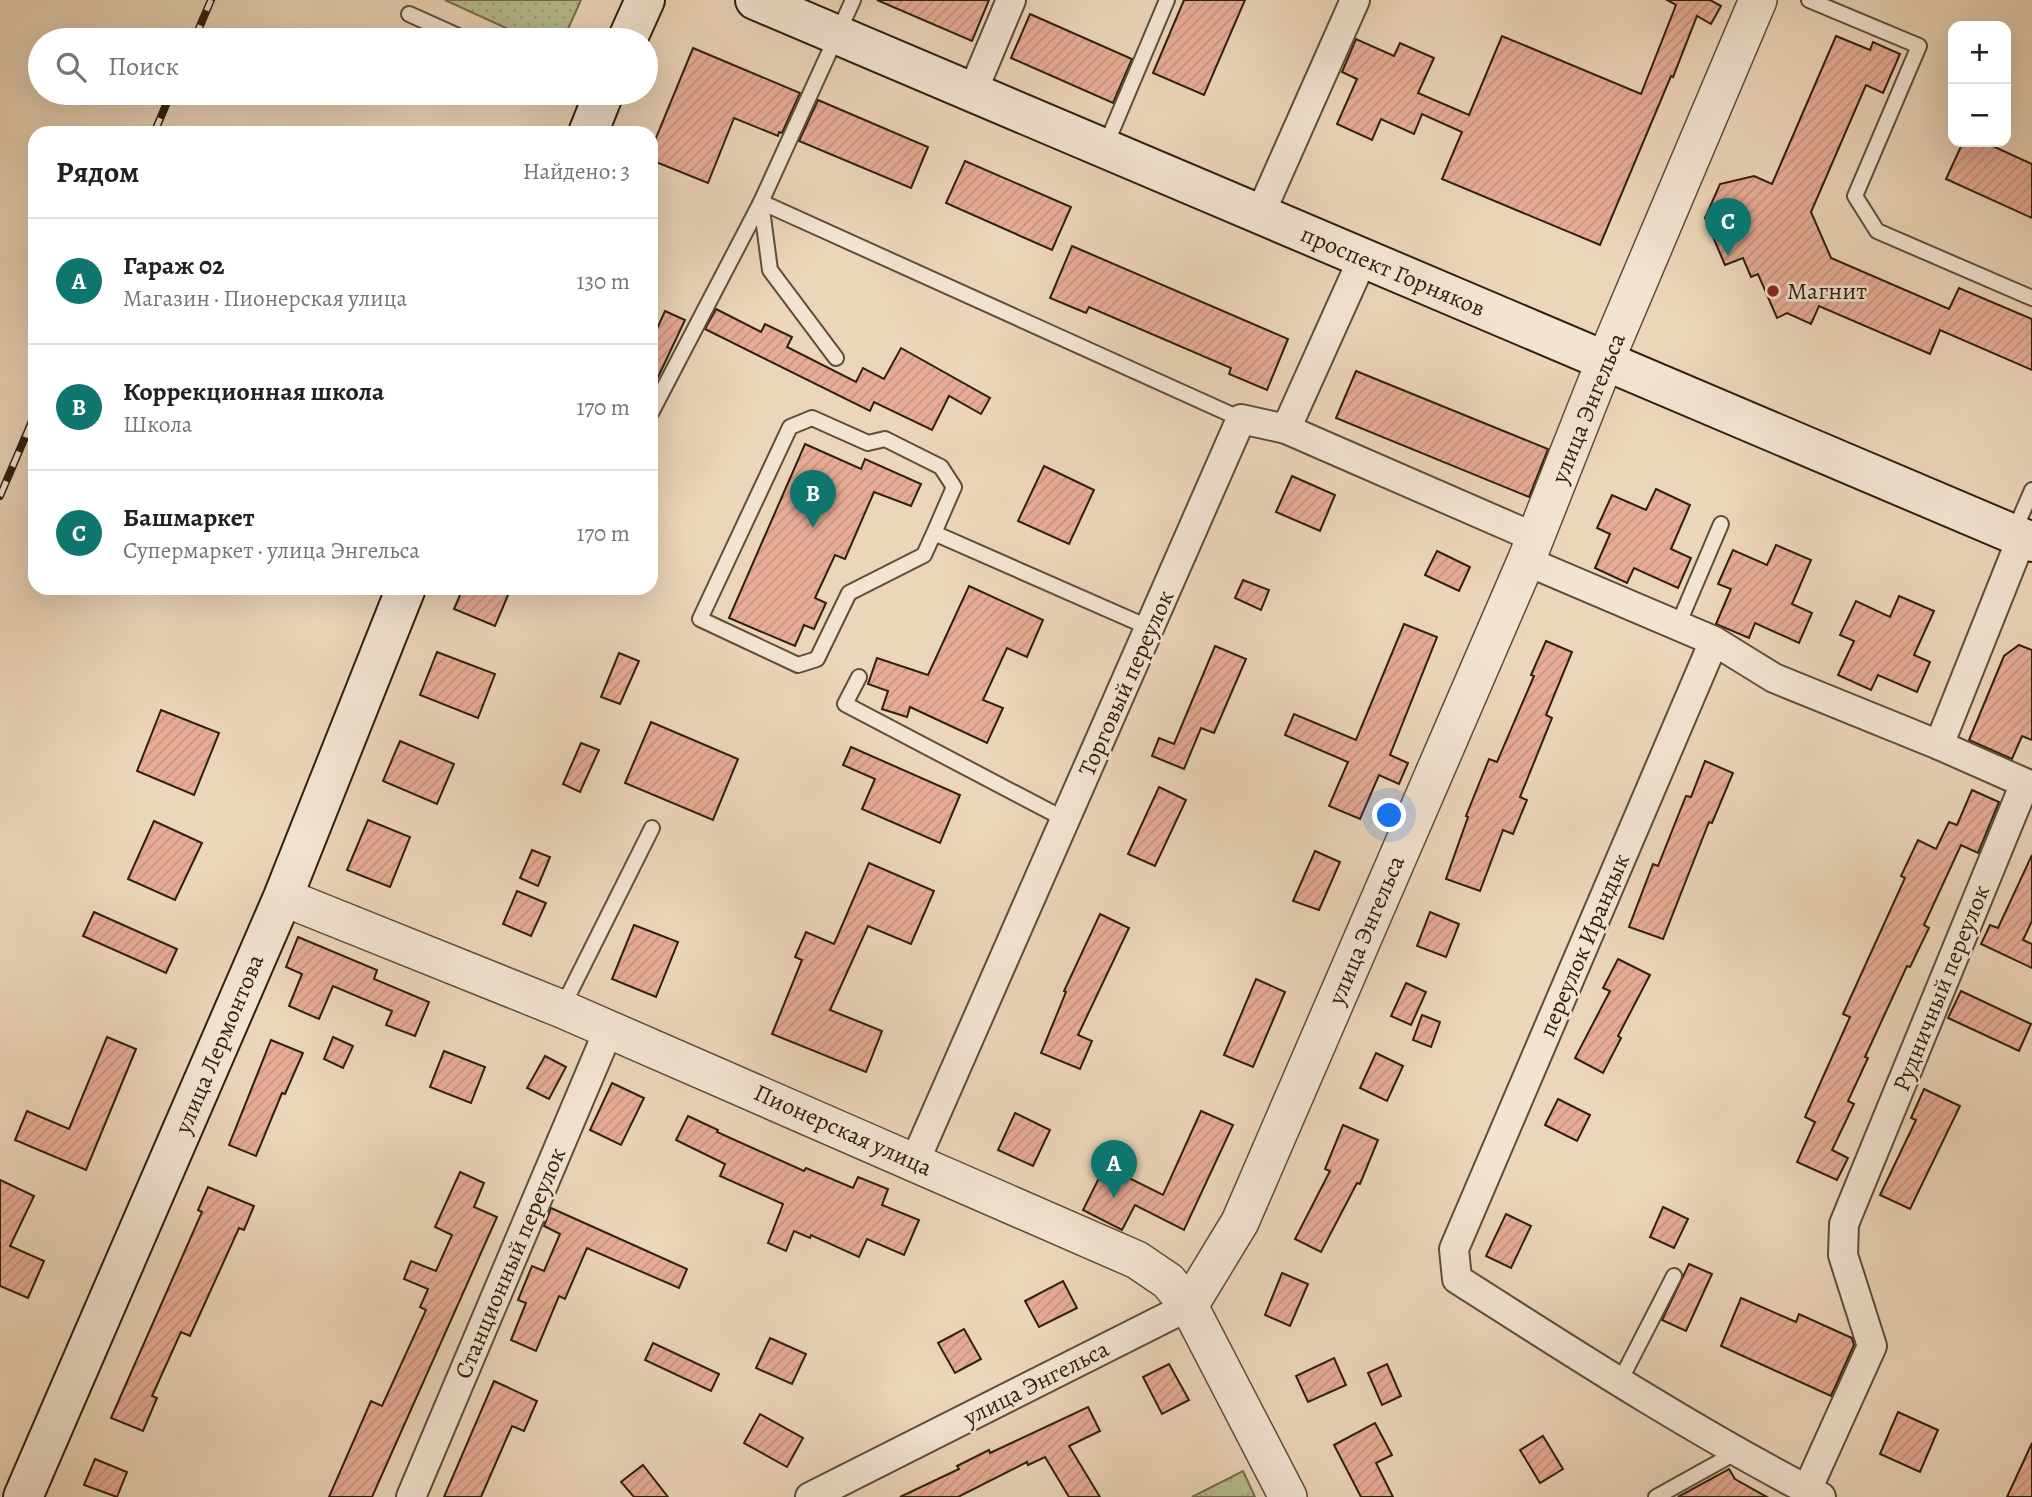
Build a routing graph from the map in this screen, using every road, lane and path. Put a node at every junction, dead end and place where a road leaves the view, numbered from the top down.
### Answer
1 (645, 0) edge
2 (755, 0) edge
3 (853, 0) edge
4 (1010, 0) edge
5 (1167, 0) edge
6 (1355, 0) edge
7 (1758, 0) edge
8 (1809, 0) edge
9 (409, 14) dead end
10 (440, 28) edge
11 (632, 28) edge
12 (838, 35) junction
13 (972, 93) junction
14 (1104, 148) junction
15 (761, 202) junction
16 (1261, 214) junction
17 (1363, 258) junction
18 (2032, 298) edge
19 (836, 358) dead end
20 (1605, 361) junction
21 (658, 400) edge
22 (1241, 419) junction
23 (1286, 429) junction
24 (2032, 490) edge
25 (1721, 524) dead end
26 (934, 533) junction
27 (2022, 538) edge
28 (1531, 550) junction
29 (403, 595) edge
30 (1678, 625) junction
31 (1150, 628) junction
32 (1714, 641) junction
33 (859, 677) dead end
34 (1939, 745) junction
35 (2029, 784) edge
36 (1066, 820) junction
37 (652, 828) dead end
38 (283, 897) junction
39 (562, 1009) junction
40 (609, 1029) junction
41 (915, 1161) junction
42 (1674, 1276) dead end
43 (1189, 1306) junction
44 (1619, 1382) junction
45 (1737, 1452) junction
46 (1814, 1494) edge
47 (23, 1497) edge
48 (411, 1497) edge
49 (810, 1497) edge
50 (1288, 1497) edge
51 (1657, 1497) edge

1 - 11 main road
2 - 12 main road, проспект Горняков
3 - 12 lane
4 - 13 street
5 - 14 lane
6 - 16 street
7 - 20 street, улица Энгельса
8 - 18 lane
9 - 10 lane
12 - 13 main road, проспект Горняков
12 - 15 lane
13 - 14 main road, проспект Горняков
14 - 16 main road, проспект Горняков
15 - 19 lane
15 - 21 lane
15 - 22 lane
16 - 17 main road, проспект Горняков
17 - 20 main road, проспект Горняков
17 - 23 street
20 - 27 main road, проспект Горняков
20 - 28 street, улица Энгельса
22 - 23 street
22 - 31 street, Торговый переулок
23 - 28 street, Рудничный переулок
24 - 27 lane
25 - 30 lane
26 - 26 lane
26 - 31 lane
27 - 34 street
28 - 30 street, Рудничный переулок
28 - 43 street, улица Энгельса
29 - 38 main road, улица Лермонтова
30 - 32 street, Рудничный переулок
31 - 36 street, Торговый переулок
32 - 34 street, Рудничный переулок
32 - 44 street, переулок Ирандык
33 - 36 lane
34 - 35 street, Рудничный переулок
35 - 46 street, Рудничный переулок
36 - 41 street, Торговый переулок
37 - 39 lane
38 - 39 street, Пионерская улица
38 - 47 main road, улица Лермонтова
39 - 40 street, Пионерская улица
40 - 41 street, Пионерская улица
40 - 48 street, Станционный переулок
41 - 43 street, Пионерская улица
42 - 44 lane
43 - 49 street, улица Энгельса
43 - 50 street, Пионерская улица
44 - 45 street
45 - 46 street
45 - 51 lane

